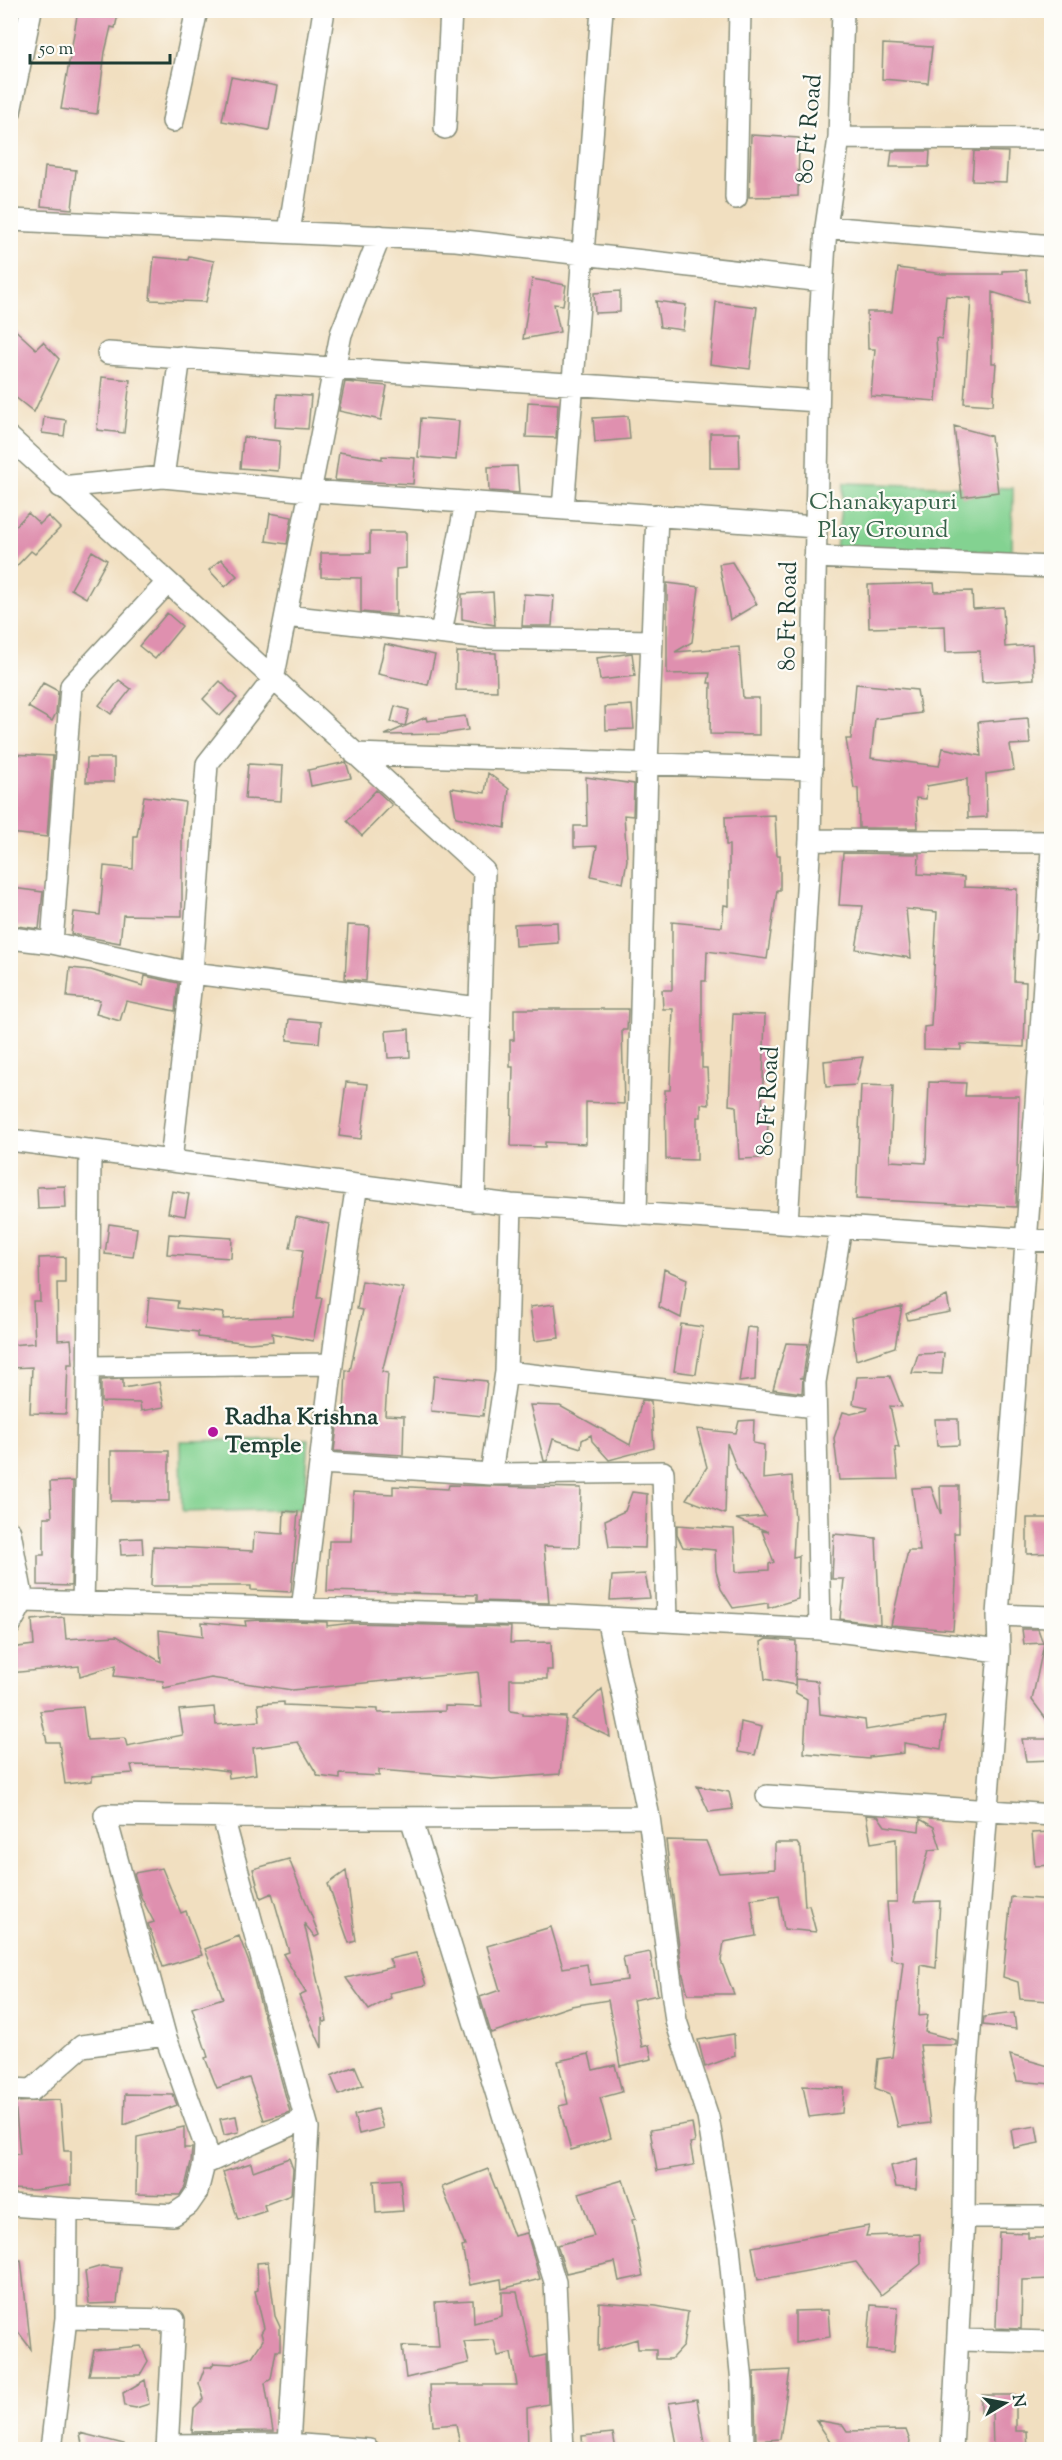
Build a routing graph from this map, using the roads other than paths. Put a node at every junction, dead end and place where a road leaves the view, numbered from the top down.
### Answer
1 (31, 10) edge
2 (197, 10) edge
3 (324, 10) edge
4 (451, 10) edge
5 (602, 10) edge
6 (740, 10) edge
7 (843, 10) edge
8 (10, 112) edge
9 (173, 121) dead end
10 (445, 128) dead end
11 (839, 138) junction
12 (1052, 139) edge
13 (736, 198) dead end
14 (10, 220) edge
15 (826, 227) junction
16 (289, 232) junction
17 (380, 236) junction
18 (1052, 246) edge
19 (583, 254) junction
20 (822, 281) junction
21 (108, 353) dead end
22 (180, 357) junction
23 (334, 369) junction
24 (573, 384) junction
25 (818, 400) junction
26 (10, 438) edge
27 (162, 477) junction
28 (62, 487) junction
29 (310, 491) junction
30 (466, 502) junction
31 (563, 509) junction
32 (657, 515) junction
33 (816, 527) junction
34 (815, 558) junction
35 (1052, 567) edge
36 (167, 583) junction
37 (286, 616) junction
38 (441, 633) junction
39 (652, 641) junction
40 (273, 680) junction
41 (355, 754) junction
42 (646, 764) junction
43 (812, 769) junction
44 (810, 840) junction
45 (1052, 842) edge
46 (1052, 848) edge
47 (10, 938) edge
48 (52, 943) junction
49 (192, 973) junction
50 (479, 1008) junction
51 (10, 1140) edge
52 (90, 1150) junction
53 (171, 1161) junction
54 (357, 1185) junction
55 (474, 1201) junction
56 (511, 1205) junction
57 (636, 1214) junction
58 (787, 1223) junction
59 (841, 1227) junction
60 (1024, 1239) junction
61 (1052, 1241) edge
62 (332, 1364) junction
63 (88, 1367) junction
64 (506, 1372) junction
65 (815, 1407) junction
66 (322, 1463) junction
67 (491, 1474) junction
68 (10, 1532) edge
69 (23, 1601) junction
70 (83, 1603) junction
71 (302, 1609) junction
72 (999, 1615) junction
73 (1052, 1617) edge
74 (607, 1618) junction
75 (667, 1621) junction
76 (10, 1625) edge
77 (820, 1629) junction
78 (999, 1651) junction
79 (767, 1796) dead end
80 (986, 1810) junction
81 (1052, 1815) edge
82 (223, 1817) junction
83 (649, 1817) junction
84 (411, 1818) junction
85 (165, 2035) junction
86 (10, 2089) edge
87 (305, 2119) junction
88 (204, 2164) junction
89 (10, 2205) edge
90 (67, 2209) junction
91 (964, 2217) junction
92 (1052, 2217) edge
93 (66, 2318) junction
94 (959, 2340) junction
95 (1052, 2342) edge
96 (289, 2445) junction
97 (167, 2447) edge
98 (51, 2450) edge
99 (369, 2450) edge
100 (563, 2450) edge
101 (743, 2450) edge
102 (952, 2450) edge

1 - 8 street
2 - 9 street
3 - 16 street
4 - 10 street
5 - 19 street
6 - 13 street
7 - 11 street, 80 Ft Road
11 - 12 street
11 - 15 street, 80 Ft Road
14 - 16 street
15 - 18 street
15 - 20 street, 80 Ft Road
16 - 17 street
17 - 19 street
17 - 23 street
19 - 20 street
19 - 24 street
20 - 25 street, 80 Ft Road
21 - 22 street
22 - 23 street
22 - 27 street
23 - 24 street
23 - 29 street
24 - 25 street
24 - 31 street
25 - 33 street, 80 Ft Road
26 - 28 street
27 - 28 street
27 - 29 street
28 - 36 street
29 - 30 street
29 - 37 street
30 - 31 street
30 - 38 street
31 - 32 street
32 - 33 street
32 - 39 street
33 - 34 street, 80 Ft Road
34 - 35 street
34 - 43 street, 80 Ft Road
36 - 40 street
36 - 48 street
37 - 38 street
37 - 40 street
38 - 39 street
39 - 42 street
40 - 41 street
40 - 49 street
41 - 42 street
41 - 50 street
42 - 43 street
42 - 57 street
43 - 44 street, 80 Ft Road
44 - 45 street
44 - 58 street, 80 Ft Road
46 - 60 street
47 - 48 street
48 - 49 street
49 - 50 street
49 - 53 street
50 - 55 street
51 - 52 street
52 - 53 street
52 - 63 street
53 - 54 street
54 - 55 street
54 - 62 street
55 - 56 street
56 - 57 street
56 - 64 street
57 - 58 street
58 - 59 street
59 - 60 street
59 - 65 street
60 - 61 street
60 - 72 street
62 - 63 street
62 - 66 street
63 - 70 street
64 - 65 street
64 - 67 street
65 - 77 street
66 - 67 street
66 - 71 street
67 - 75 street
68 - 69 street
69 - 70 street
69 - 76 street
70 - 71 street
71 - 74 street
72 - 73 street
72 - 78 street
74 - 75 street
74 - 83 street
75 - 77 street
77 - 78 street
78 - 80 street
79 - 80 street
80 - 81 street
80 - 91 street
82 - 84 street
82 - 85 street
82 - 87 street
83 - 84 street
83 - 101 street
84 - 100 street
85 - 86 street
85 - 88 street
87 - 88 street
87 - 96 street
88 - 90 street
89 - 90 street
90 - 93 street
91 - 92 street
91 - 94 street
93 - 97 street
93 - 98 street
94 - 95 street
94 - 102 street
96 - 97 street
96 - 99 street

